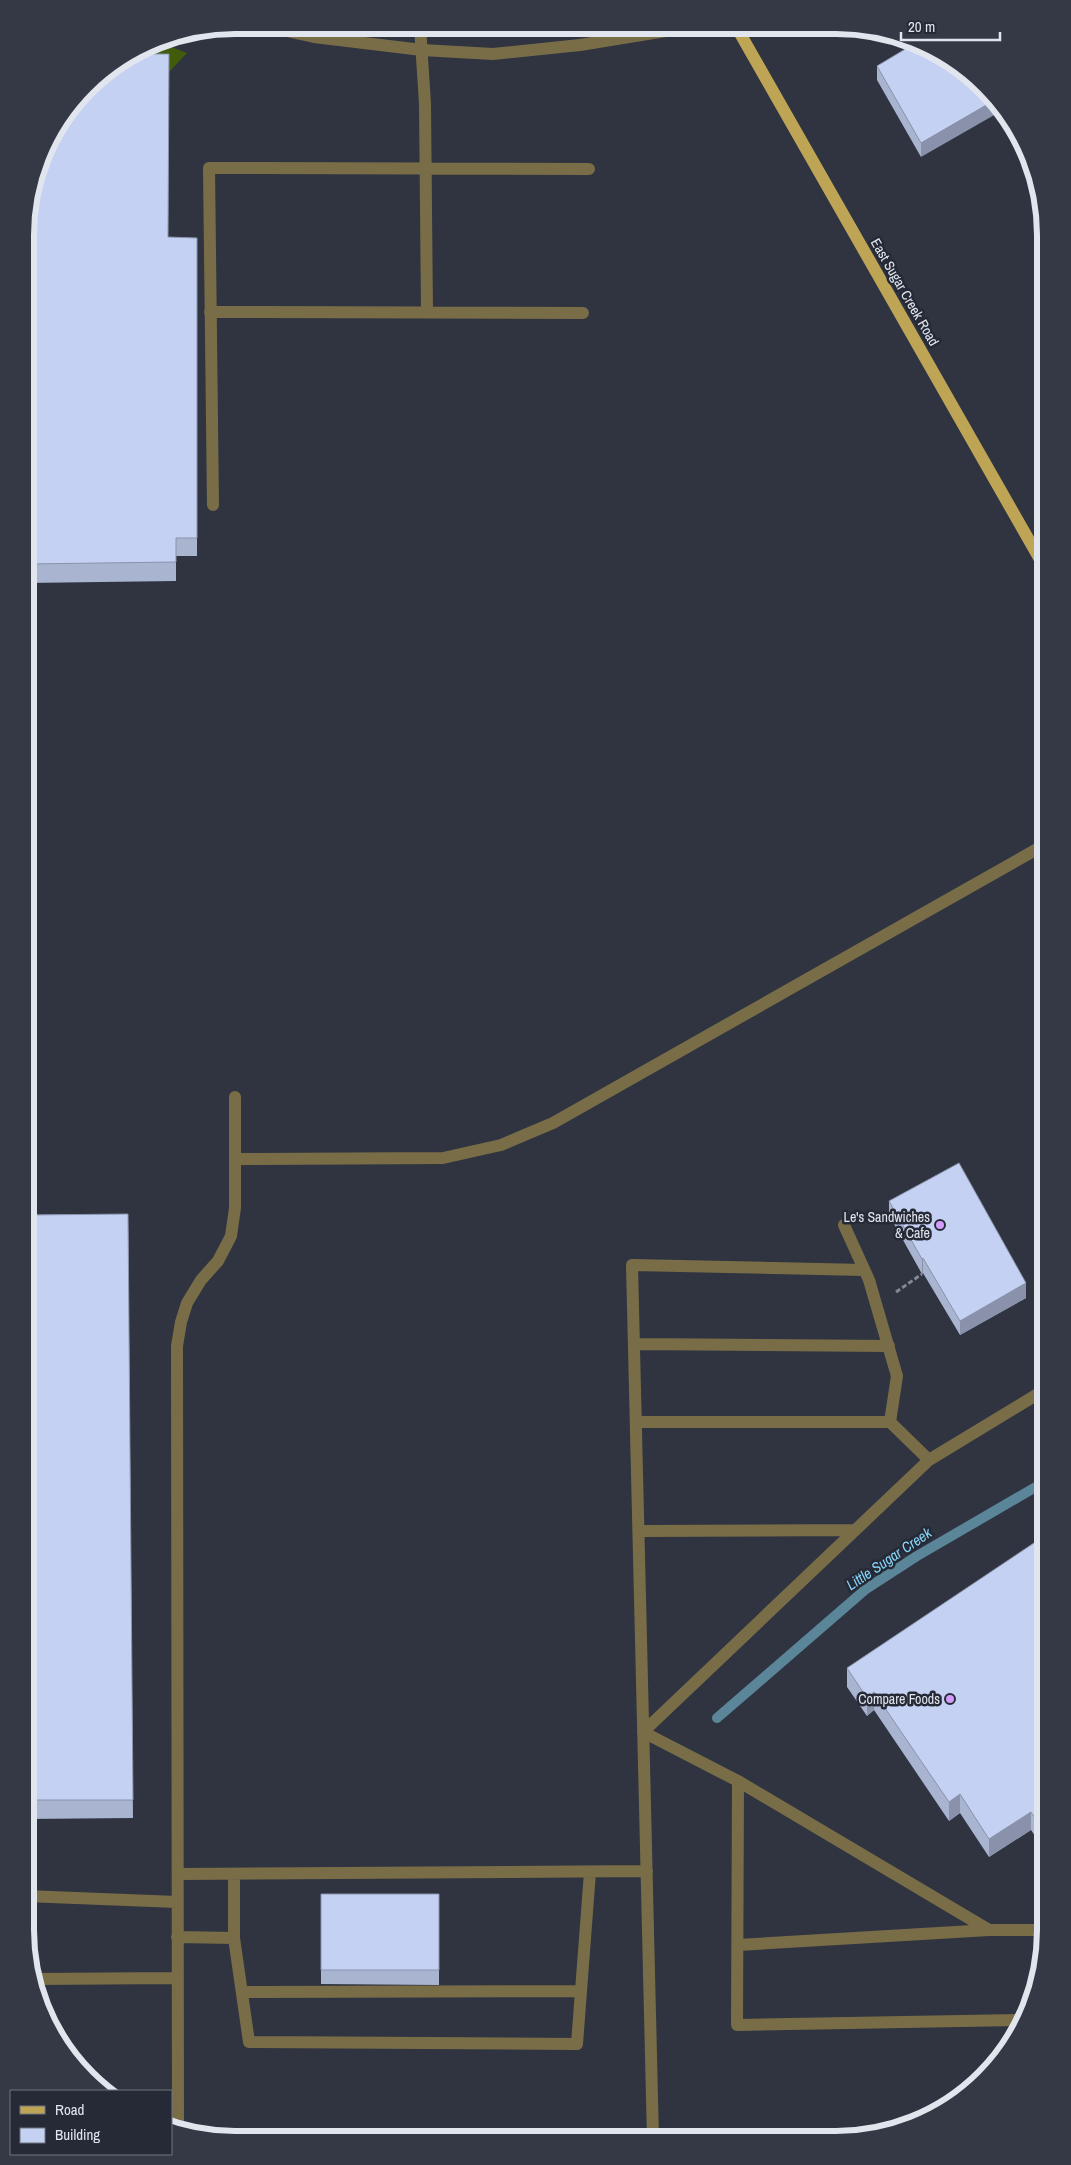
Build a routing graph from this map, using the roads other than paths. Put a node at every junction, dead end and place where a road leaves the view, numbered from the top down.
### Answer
1 (300, 34) edge
2 (421, 34) edge
3 (647, 34) edge
4 (740, 34) edge
5 (422, 50) junction
6 (425, 168) junction
7 (589, 169) dead end
8 (210, 312) junction
9 (427, 312) junction
10 (583, 313) dead end
11 (213, 505) dead end
12 (1037, 554) edge
13 (1037, 849) edge
14 (235, 1097) dead end
15 (235, 1159) junction
16 (844, 1225) dead end
17 (864, 1270) junction
18 (634, 1344) junction
19 (888, 1346) junction
20 (1037, 1394) edge
21 (636, 1422) junction
22 (890, 1422) junction
23 (929, 1460) junction
24 (854, 1530) junction
25 (638, 1531) junction
26 (643, 1732) junction
27 (738, 1781) junction
28 (646, 1871) junction
29 (590, 1872) junction
30 (178, 1874) junction
31 (234, 1874) junction
32 (34, 1896) edge
33 (177, 1902) junction
34 (989, 1930) junction
35 (1037, 1930) edge
36 (177, 1937) junction
37 (234, 1938) junction
38 (738, 1946) junction
39 (178, 1978) junction
40 (40, 1979) edge
41 (242, 1992) junction
42 (581, 1992) junction
43 (1016, 2020) edge
44 (178, 2123) edge
45 (653, 2131) edge

1 - 5 street
2 - 5 street
3 - 5 street
4 - 12 main road, East Sugar Creek Road
5 - 6 street
6 - 7 street
6 - 8 street
6 - 9 street
8 - 9 street
8 - 11 street
9 - 10 street
13 - 15 street
14 - 15 street
15 - 30 street
16 - 17 street
17 - 18 street
17 - 19 street
18 - 19 street
18 - 21 street
19 - 22 street
20 - 23 street
21 - 22 street
21 - 25 street
22 - 23 street
23 - 24 street
24 - 25 street
24 - 26 street
25 - 26 street
26 - 27 street
26 - 28 street
27 - 34 street
27 - 38 street
28 - 29 street
28 - 45 street
29 - 31 street
29 - 42 street
30 - 31 street
30 - 33 street
31 - 37 street
32 - 33 street
33 - 36 street
34 - 35 street
34 - 38 street
36 - 37 street
36 - 39 street
37 - 41 street
38 - 43 street
39 - 40 street
39 - 44 street
41 - 42 street
41 - 42 street

